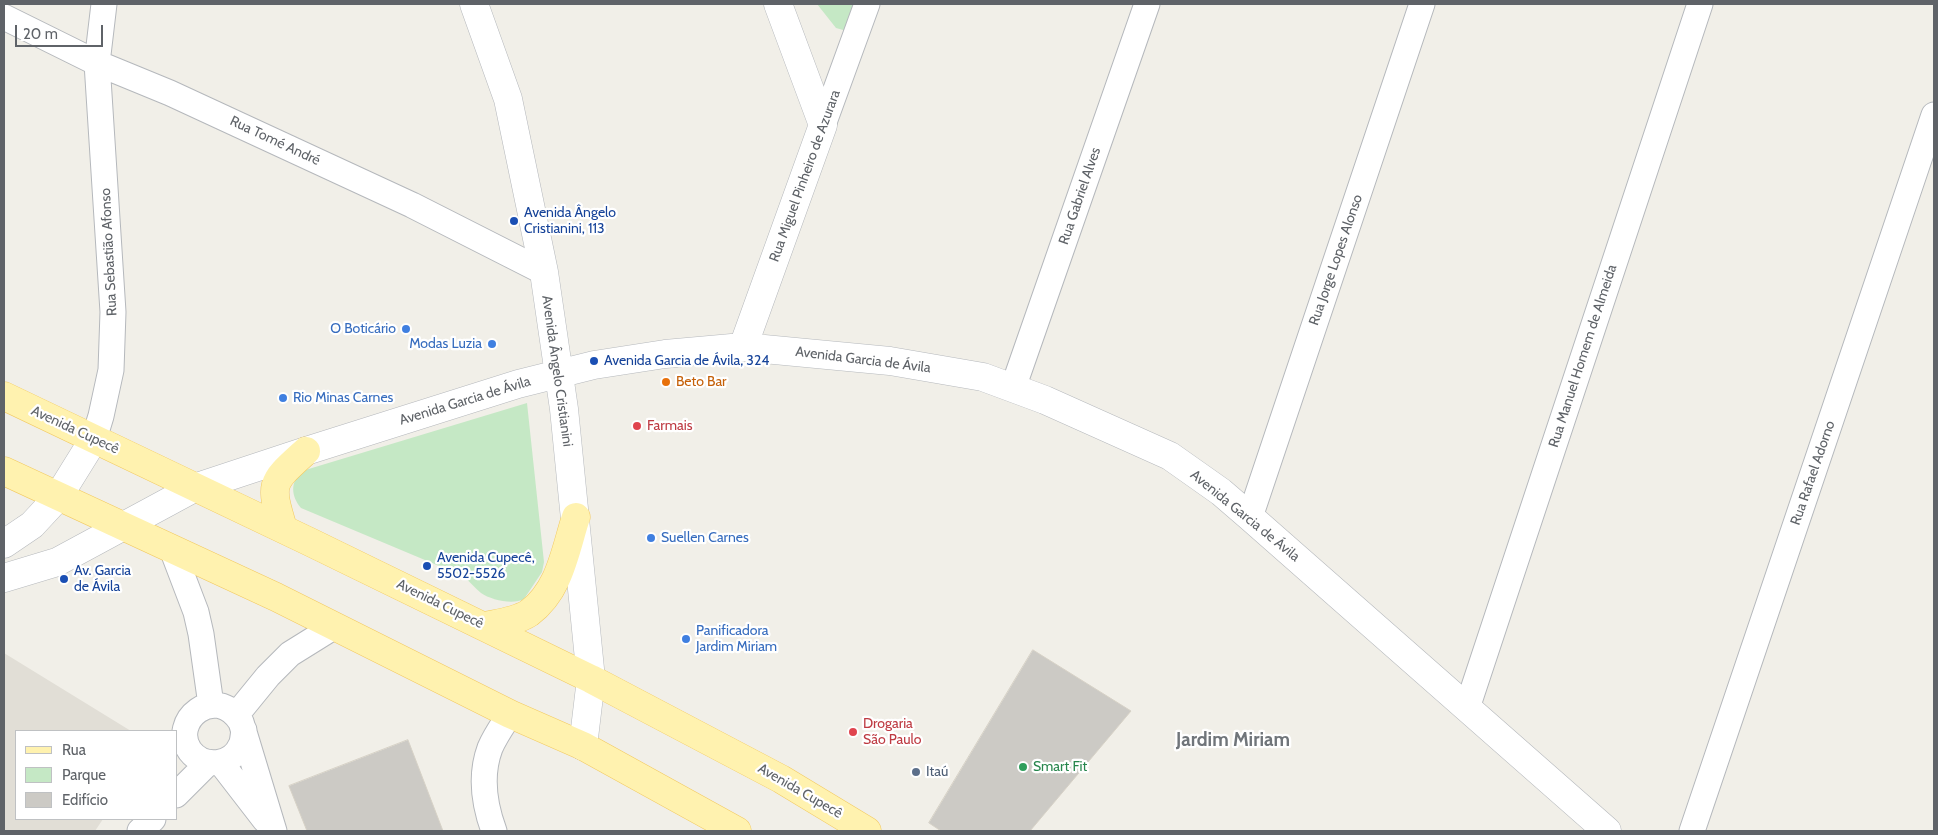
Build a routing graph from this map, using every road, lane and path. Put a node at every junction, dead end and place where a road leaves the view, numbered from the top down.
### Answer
1 (104, 4) edge
2 (474, 4) edge
3 (778, 4) edge
4 (867, 4) edge
5 (1147, 4) edge
6 (1422, 4) edge
7 (1700, 4) edge
8 (4, 17) edge
9 (97, 63) junction
10 (1934, 115) edge
11 (823, 126) junction
12 (544, 272) junction
13 (743, 347) junction
14 (558, 374) junction
15 (1013, 388) junction
16 (4, 396) edge
17 (94, 439) junction
18 (306, 451) junction
19 (4, 471) edge
20 (194, 488) junction
21 (58, 497) junction
22 (576, 517) junction
23 (1250, 517) junction
24 (123, 526) junction
25 (283, 528) junction
26 (4, 544) edge
27 (172, 549) junction
28 (4, 578) edge
29 (334, 626) junction
30 (484, 626) junction
31 (591, 679) junction
32 (211, 705) junction
33 (1468, 708) junction
34 (510, 714) junction
35 (240, 722) junction
36 (584, 746) junction
37 (181, 749) edge
38 (215, 763) junction
39 (178, 793) edge
40 (141, 820) edge
41 (152, 820) edge
42 (135, 831) edge
43 (140, 831) edge
44 (274, 831) edge
45 (494, 831) edge
46 (737, 831) edge
47 (867, 831) edge
48 (1607, 831) edge
49 (1692, 831) edge

1 - 9 street, Rua Sebastião Afonso
2 - 12 street, Avenida Ângelo Cristianini
3 - 11 street
4 - 11 street, Rua Miguel Pinheiro de Azurara
5 - 15 street, Rua Gabriel Alves
6 - 23 street, Rua Jorge Lopes Alonso
7 - 33 street, Rua Manuel Homem de Almeida
8 - 9 street, Rua Tomé André
9 - 12 street, Rua Tomé André
9 - 17 street, Rua Sebastião Afonso
10 - 49 street, Rua Rafael Adorno
11 - 13 street, Rua Miguel Pinheiro de Azurara
12 - 14 street, Avenida Ângelo Cristianini
13 - 14 street, Avenida Garcia de Ávila
13 - 15 street, Avenida Garcia de Ávila
14 - 18 street, Avenida Garcia de Ávila
14 - 22 street, Avenida Ângelo Cristianini
15 - 23 street, Avenida Garcia de Ávila
16 - 17 main road, Avenida Cupecê
17 - 20 main road, Avenida Cupecê
17 - 21 street
18 - 20 street, Avenida Garcia de Ávila
18 - 25 main road
19 - 21 main road
20 - 24 street, Avenida Garcia de Ávila
20 - 25 main road, Avenida Cupecê
21 - 24 main road
21 - 26 street
22 - 30 main road
22 - 31 street, Avenida Ângelo Cristianini
23 - 33 street, Avenida Garcia de Ávila
24 - 27 main road
24 - 28 street, Avenida Garcia de Ávila
25 - 30 main road, Avenida Cupecê
27 - 29 main road
27 - 32 street
29 - 34 main road
29 - 35 street
30 - 31 main road, Avenida Cupecê
31 - 36 street, Avenida Ângelo Cristianini
31 - 47 main road, Avenida Cupecê
32 - 35 street
32 - 37 street
33 - 48 street, Avenida Garcia de Ávila
34 - 36 main road
34 - 45 street
35 - 38 street
35 - 44 street
36 - 46 main road
37 - 38 street
38 - 39 street
38 - 44 street
40 - 42 street
41 - 43 street

